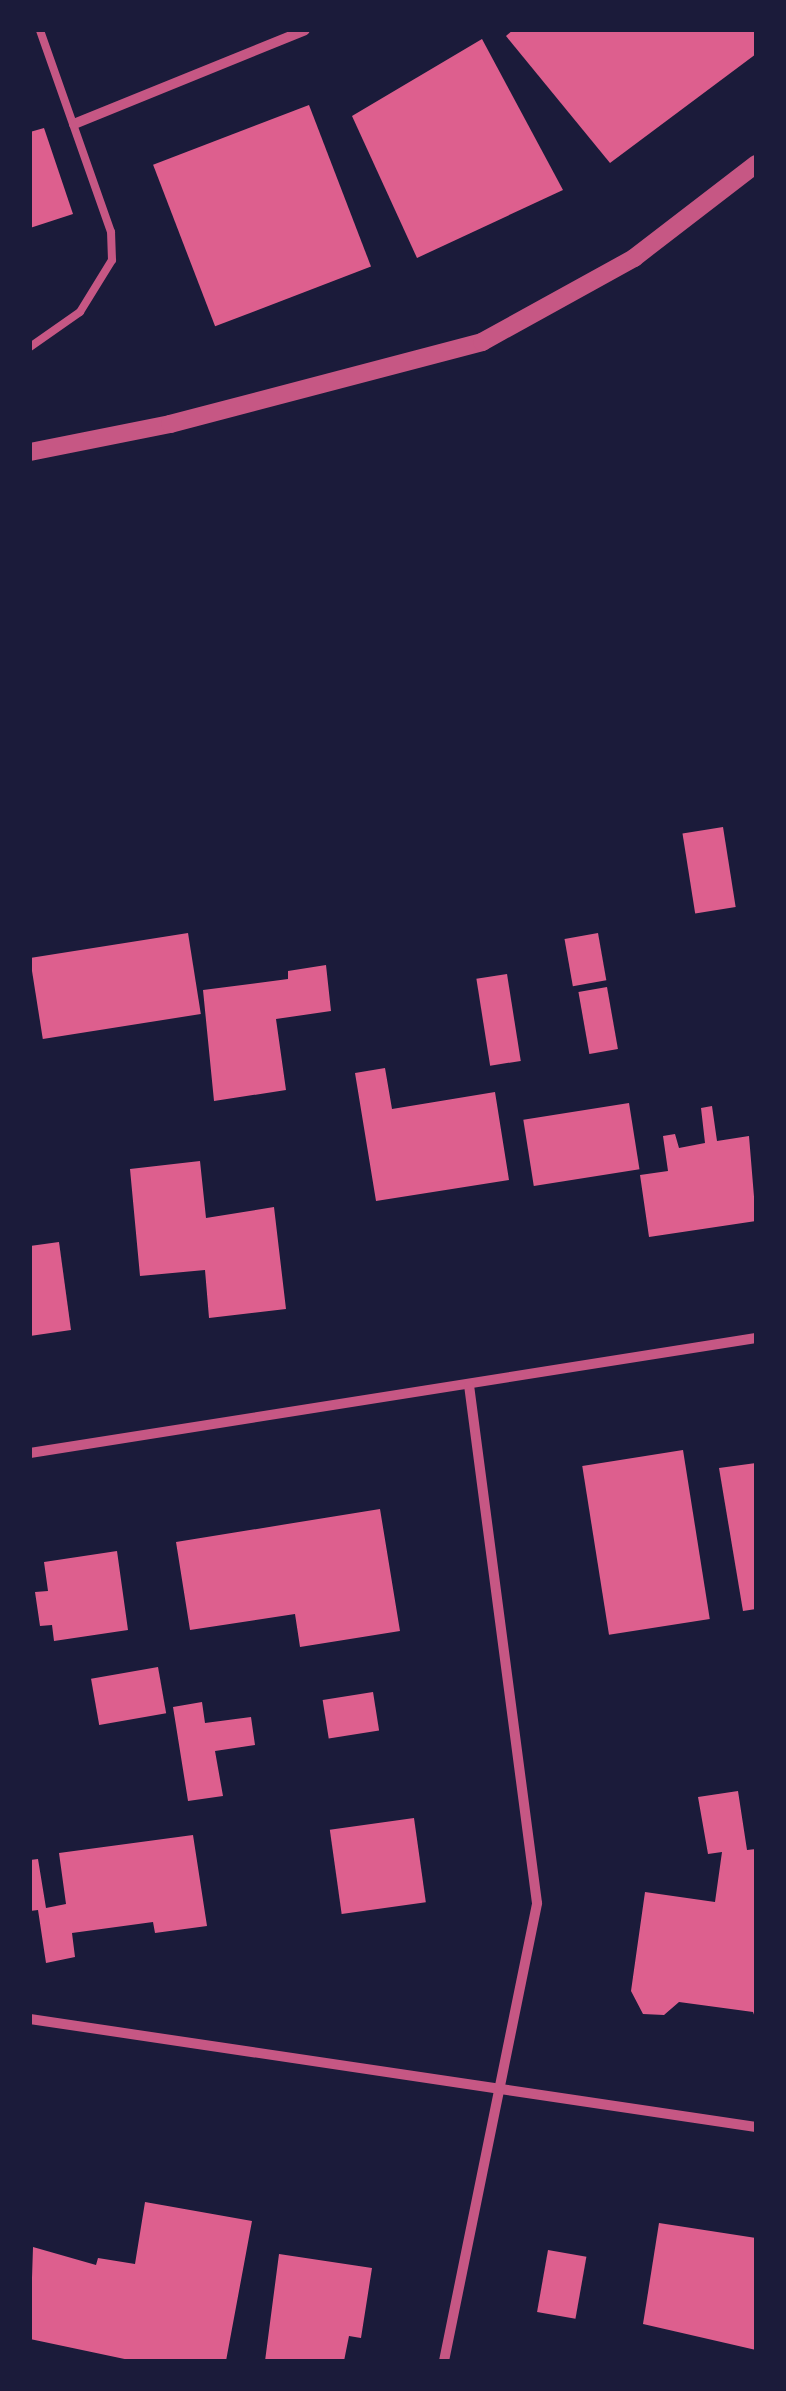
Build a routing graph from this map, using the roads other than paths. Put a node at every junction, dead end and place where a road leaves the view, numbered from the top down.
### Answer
1 (40, 30) edge
2 (305, 30) edge
3 (74, 124) junction
4 (756, 164) edge
5 (30, 348) edge
6 (30, 452) edge
7 (756, 1338) edge
8 (469, 1385) junction
9 (30, 1453) edge
10 (30, 2019) edge
11 (503, 2090) junction
12 (756, 2127) edge
13 (444, 2361) edge

1 - 3 lane
2 - 3 street
3 - 5 lane
4 - 6 street
7 - 8 street
8 - 9 street
8 - 11 street
10 - 11 street
11 - 12 street
11 - 13 street

